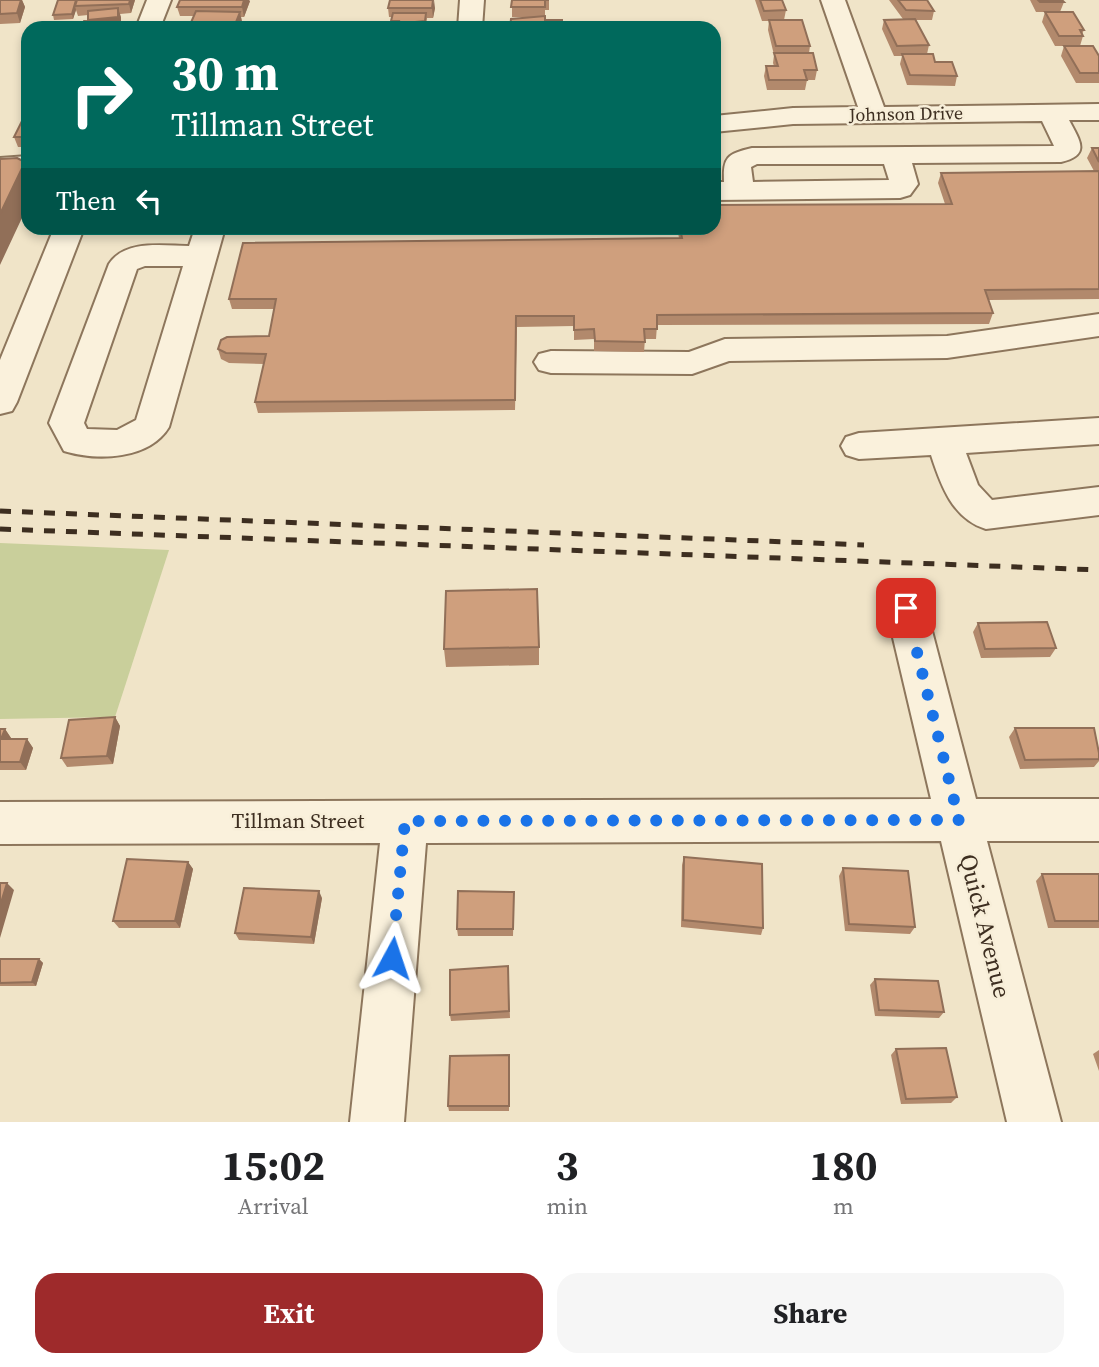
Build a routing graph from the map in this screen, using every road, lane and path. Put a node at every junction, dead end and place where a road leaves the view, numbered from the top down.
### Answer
1 (159, 0) edge
2 (472, 0) edge
3 (833, 0) edge
4 (151, 21) edge
5 (470, 21) edge
6 (1099, 112) edge
7 (1052, 113) junction
8 (874, 114) junction
9 (721, 123) edge
10 (21, 164) edge
11 (0, 166) edge
12 (727, 191) edge
13 (64, 240) edge
14 (206, 242) edge
15 (1099, 325) edge
16 (551, 362) dead end
17 (0, 402) edge
18 (1099, 431) edge
19 (944, 442) junction
20 (859, 446) dead end
21 (1099, 501) edge
22 (906, 608) dead end
23 (959, 820) junction
24 (1099, 820) edge
25 (405, 821) junction
26 (0, 823) edge
27 (377, 1122) edge
28 (1034, 1122) edge

1 - 4 street
2 - 5 street
3 - 8 street
6 - 7 street, Johnson Drive
7 - 8 street, Johnson Drive
7 - 12 street
8 - 9 street, Johnson Drive
10 - 11 street
13 - 17 street
14 - 14 street
15 - 16 street
18 - 19 street
19 - 20 street
19 - 21 street
22 - 23 street, Quick Avenue
23 - 24 street, Tillman Street
23 - 25 street, Tillman Street
23 - 28 street, Quick Avenue
25 - 26 street, Tillman Street
25 - 27 street

